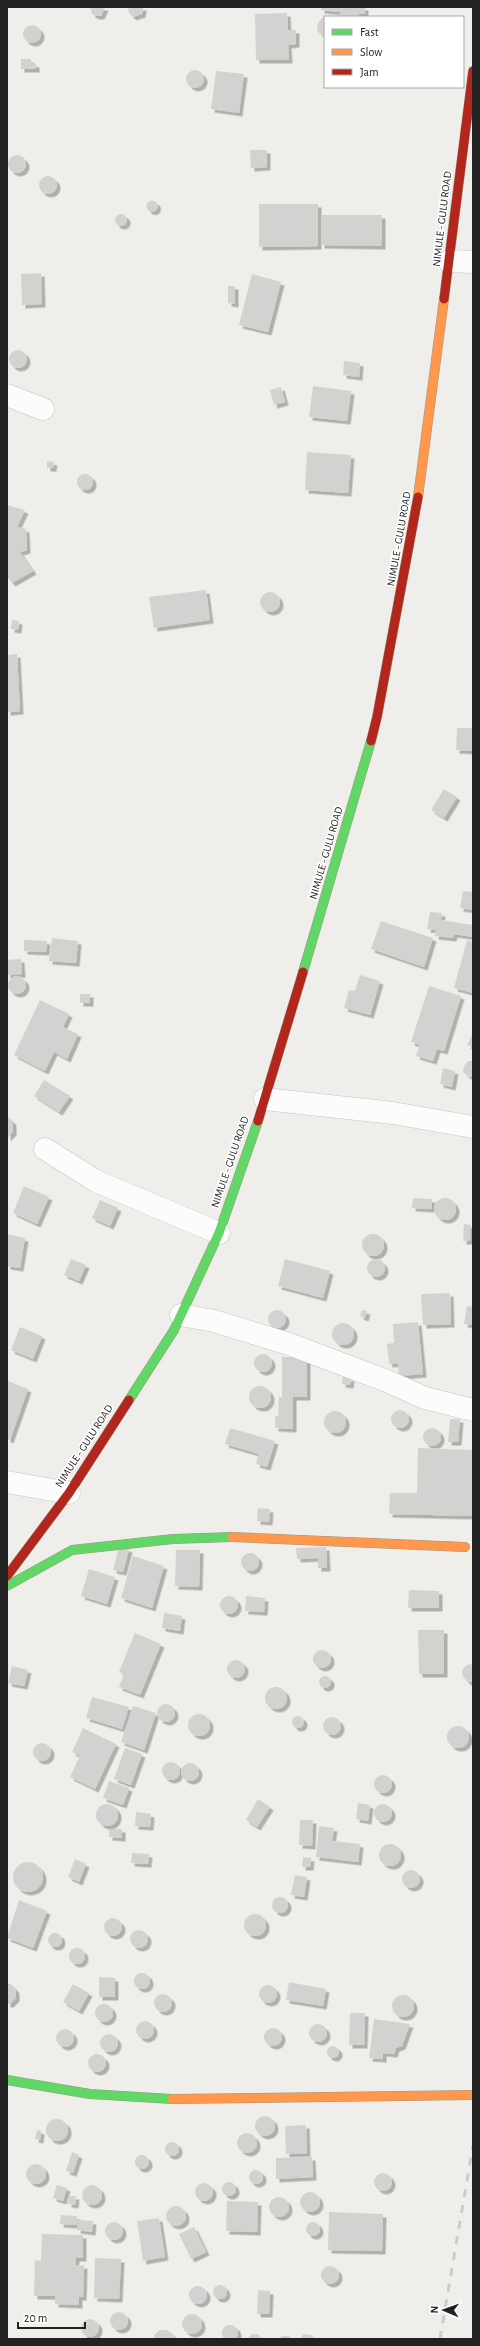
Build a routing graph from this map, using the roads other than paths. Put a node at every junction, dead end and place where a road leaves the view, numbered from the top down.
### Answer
1 (473, 71) edge
2 (449, 261) junction
3 (473, 262) edge
4 (7, 395) edge
5 (43, 409) dead end
6 (265, 1099) junction
7 (473, 1127) edge
8 (45, 1149) dead end
9 (219, 1233) junction
10 (181, 1316) junction
11 (473, 1410) edge
12 (7, 1482) edge
13 (69, 1493) junction
14 (465, 1547) dead end
15 (7, 1576) edge
16 (7, 1586) edge
17 (7, 2080) edge
18 (473, 2095) edge

1 - 2 main road, NIMULE - GULU ROAD
2 - 3 street
2 - 6 main road, NIMULE - GULU ROAD
4 - 5 street
6 - 7 street
6 - 9 main road, NIMULE - GULU ROAD
8 - 9 street
9 - 10 main road, NIMULE - GULU ROAD
10 - 11 street
10 - 13 main road, NIMULE - GULU ROAD
12 - 13 street
13 - 15 main road, NIMULE - GULU ROAD
14 - 16 main road
17 - 18 main road

